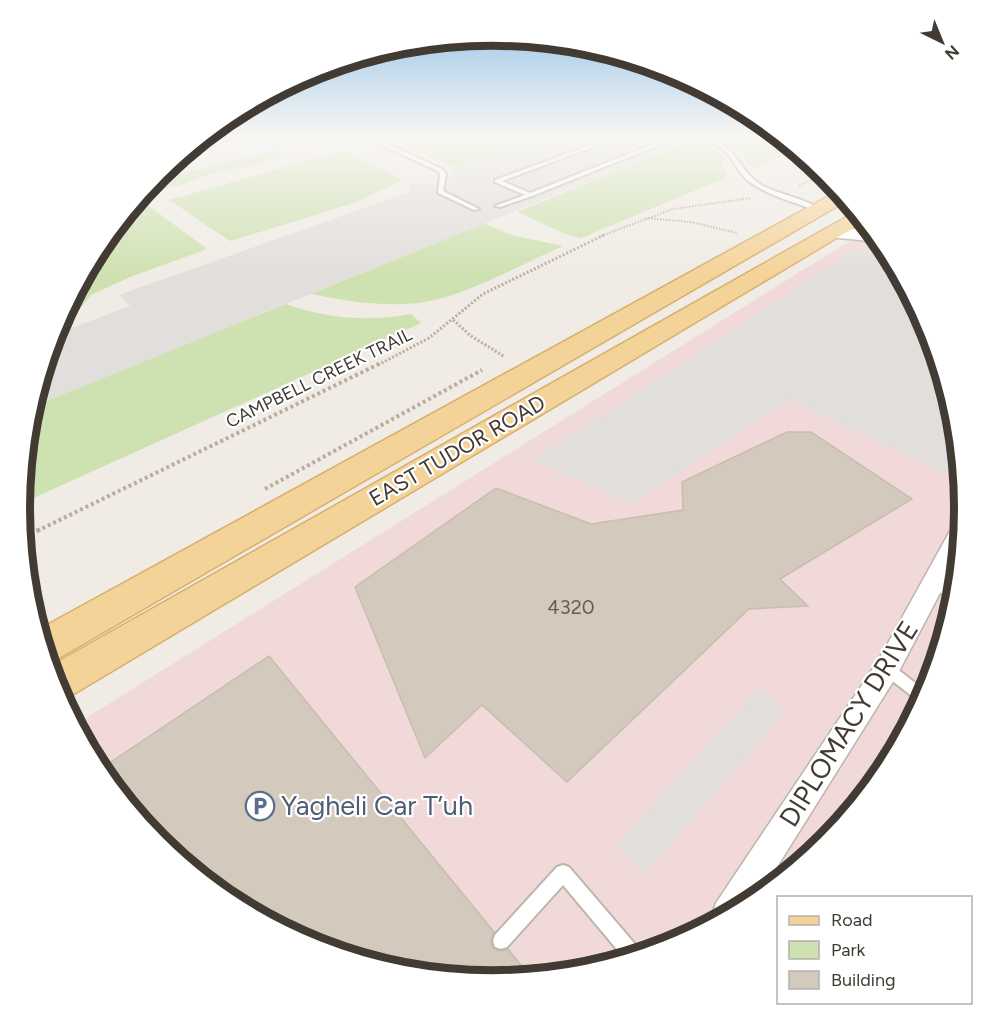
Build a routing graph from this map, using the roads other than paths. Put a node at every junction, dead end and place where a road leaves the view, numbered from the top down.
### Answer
1 (442, 182) edge
2 (500, 182) edge
3 (561, 182) edge
4 (753, 182) edge
5 (530, 195) junction
6 (498, 206) dead end
7 (476, 209) dead end
8 (846, 219) edge
9 (865, 236) edge
10 (949, 573) edge
11 (944, 590) edge
12 (51, 643) edge
13 (887, 669) junction
14 (63, 680) edge
15 (916, 692) edge
16 (739, 898) edge
17 (501, 941) dead end
18 (628, 949) edge

1 - 7 lane
2 - 5 lane
3 - 5 lane
4 - 8 lane
5 - 6 lane
8 - 9 street
8 - 12 main road, EAST TUDOR ROAD
8 - 14 main road, EAST TUDOR ROAD
10 - 11 street, DIPLOMACY DRIVE
11 - 13 street, DIPLOMACY DRIVE
13 - 15 lane
13 - 16 street, DIPLOMACY DRIVE
17 - 18 lane

